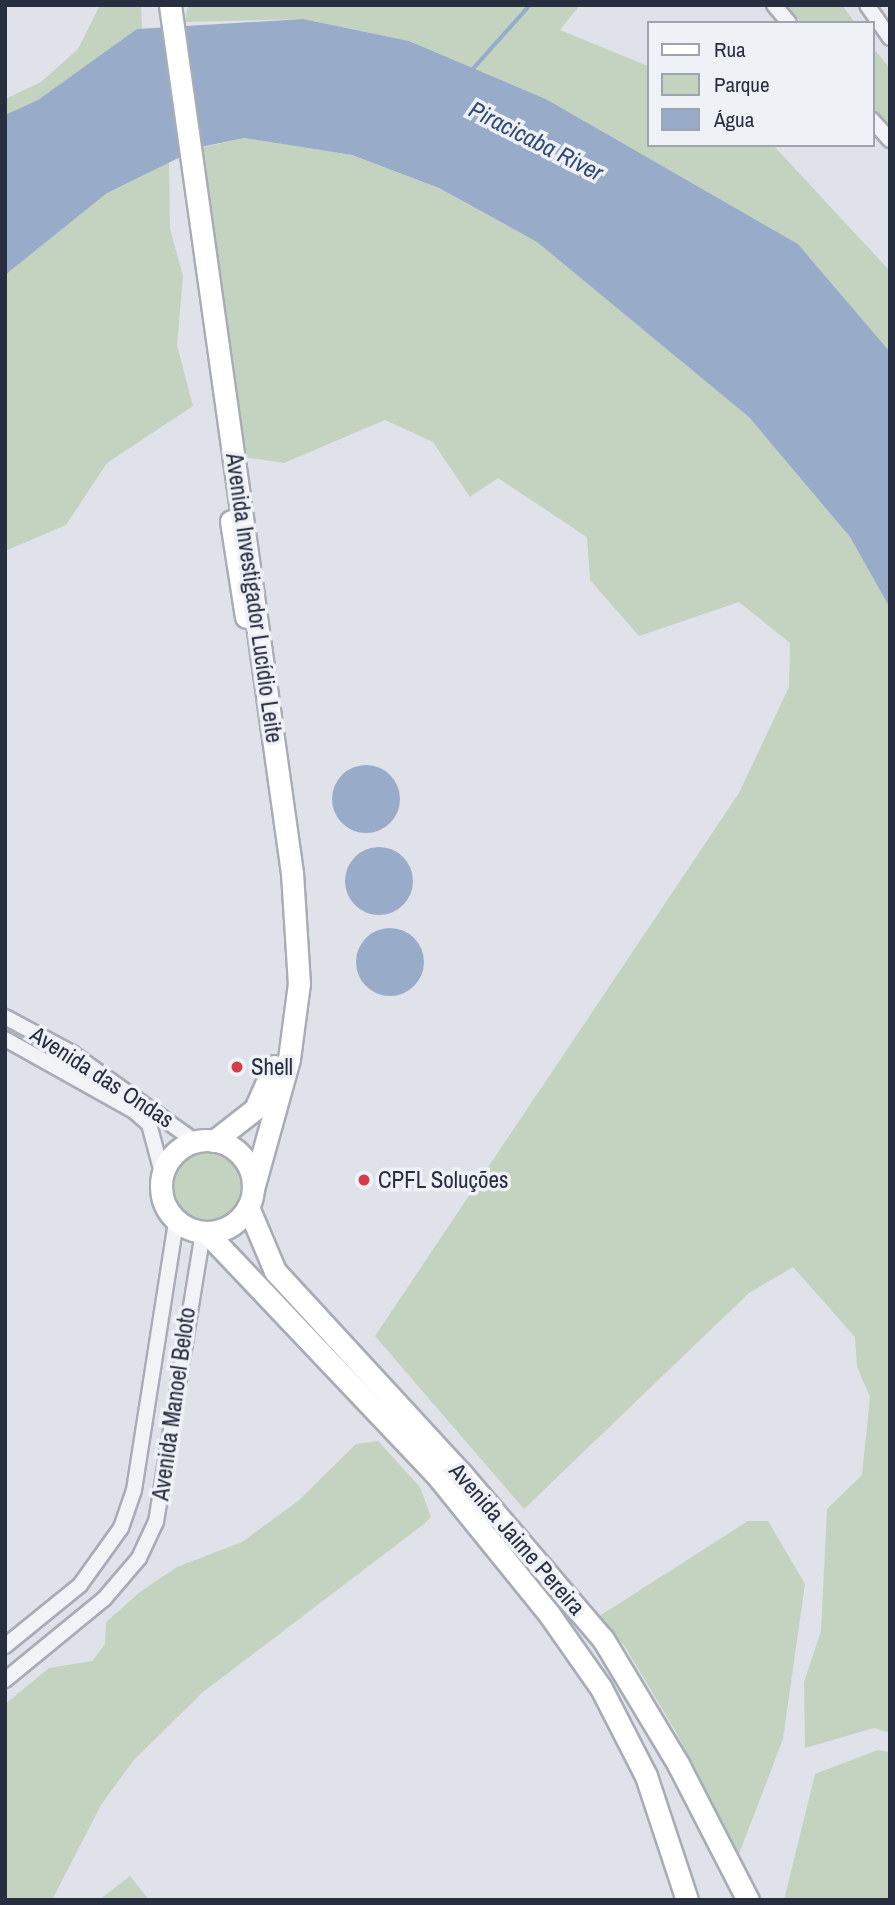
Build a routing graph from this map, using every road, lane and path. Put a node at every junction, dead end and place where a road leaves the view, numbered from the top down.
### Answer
1 (774, 5) edge
2 (164, 6) edge
3 (872, 7) edge
4 (787, 21) edge
5 (890, 38) edge
6 (874, 122) edge
7 (890, 140) edge
8 (189, 173) junction
9 (6, 1018) edge
10 (5, 1040) edge
11 (205, 1141) junction
12 (162, 1173) junction
13 (250, 1198) junction
14 (176, 1222) junction
15 (205, 1233) junction
16 (5, 1646) edge
17 (5, 1680) edge
18 (687, 1900) edge
19 (748, 1900) edge

1 - 4 street
2 - 8 main road, Avenida Investigador Lucídio Leite
3 - 5 street
6 - 7 street
8 - 11 main road, Avenida Investigador Lucídio Leite
8 - 13 main road, Avenida Investigador Lucídio Leite
9 - 11 street, Avenida das Ondas
10 - 12 street, Avenida das Ondas
11 - 12 main road
11 - 13 main road
12 - 14 main road
13 - 15 main road
13 - 19 main road, Avenida Jaime Pereira
14 - 15 main road
14 - 16 street, Avenida Manoel Beloto
15 - 17 street, Avenida Manoel Beloto
15 - 18 main road, Avenida Jaime Pereira

